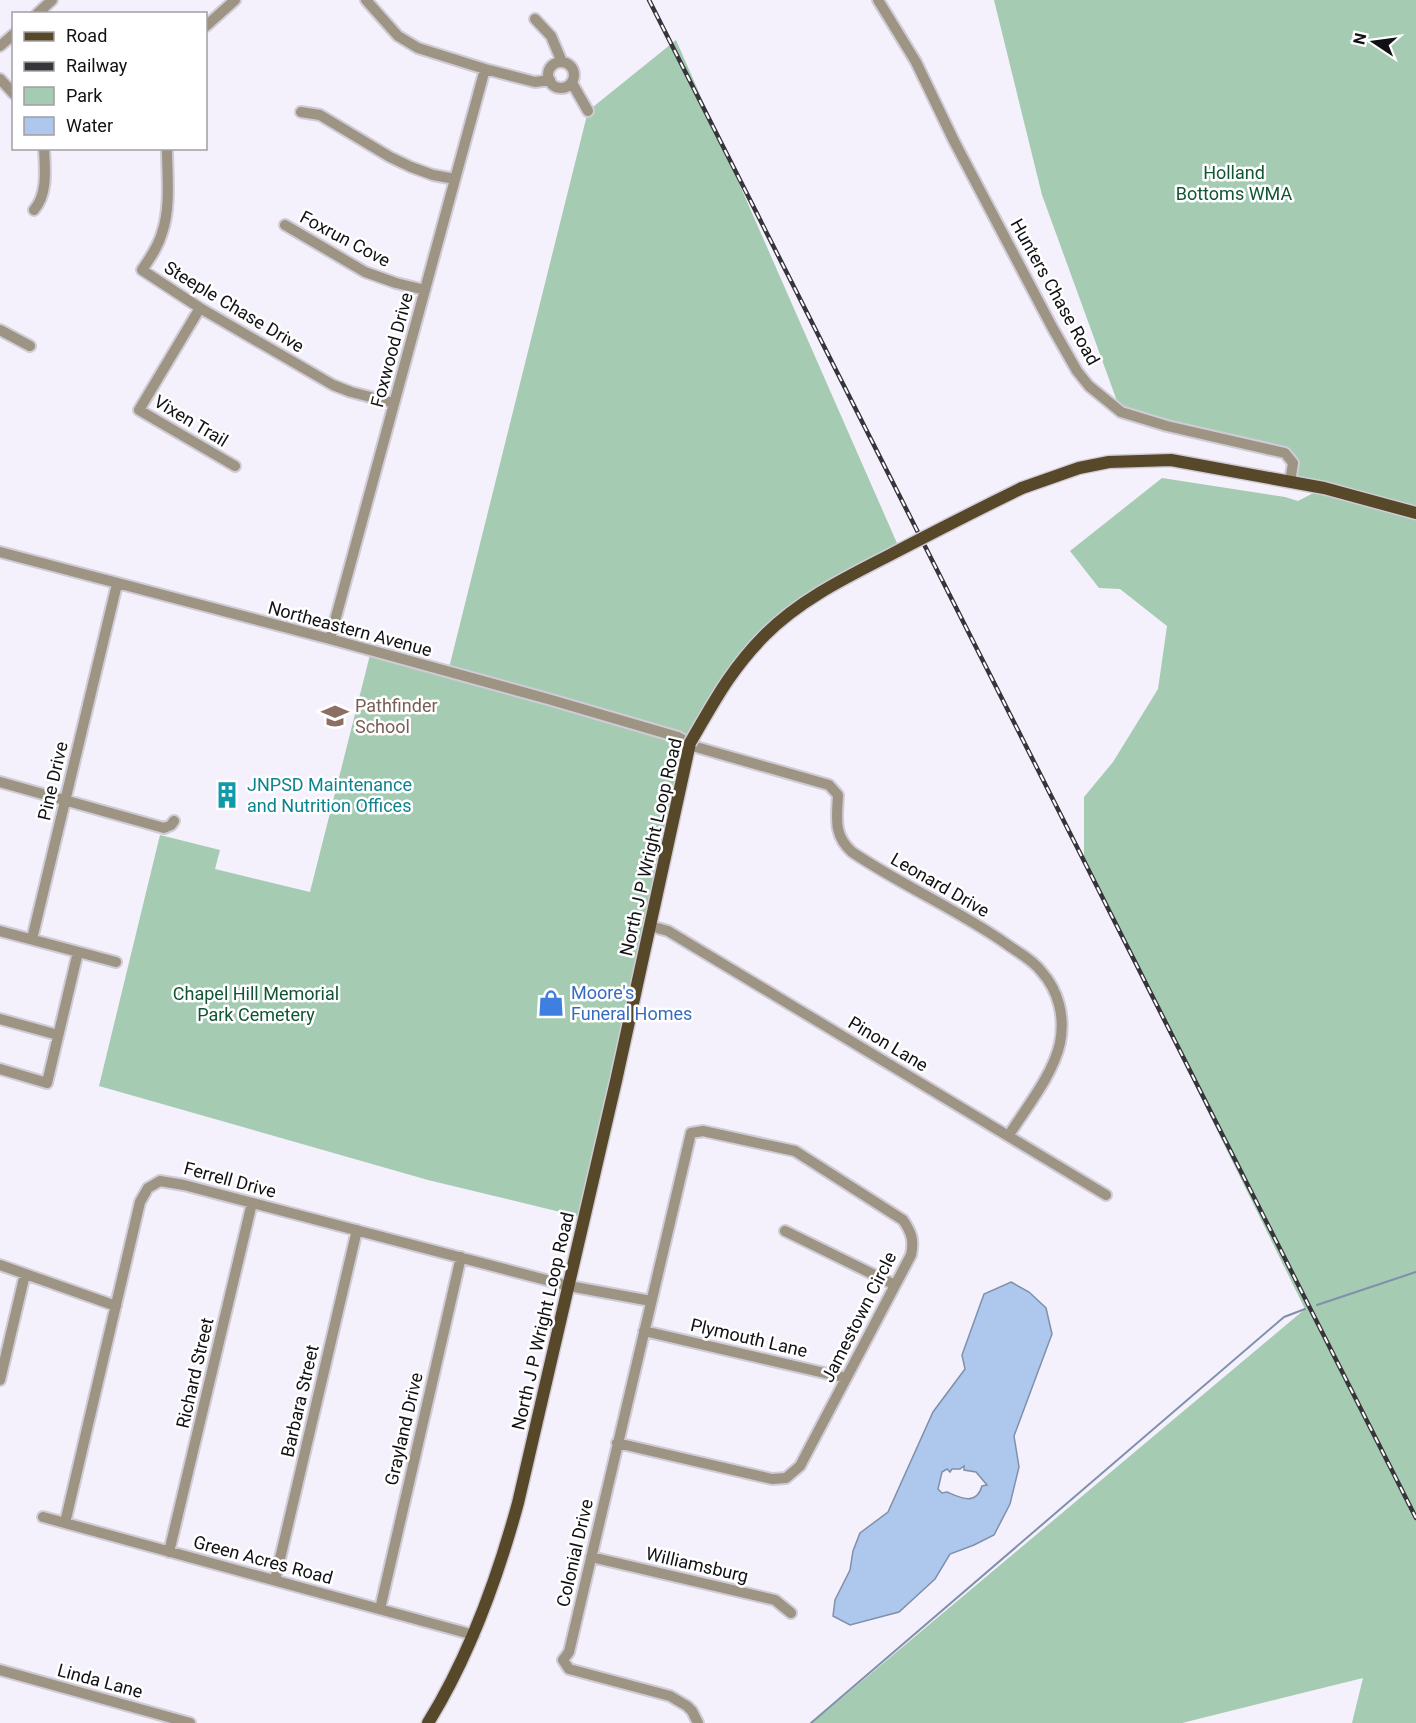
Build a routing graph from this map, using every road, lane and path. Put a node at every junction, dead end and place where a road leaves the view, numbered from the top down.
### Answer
1 (52, 0) edge
2 (235, 0) edge
3 (366, 0) edge
4 (878, 0) edge
5 (39, 12) edge
6 (536, 19) dead end
7 (207, 25) edge
8 (12, 36) edge
9 (0, 46) edge
10 (562, 63) junction
11 (485, 69) junction
12 (0, 79) edge
13 (550, 80) junction
14 (572, 83) junction
15 (12, 92) edge
16 (588, 111) dead end
17 (302, 112) dead end
18 (44, 150) edge
19 (167, 150) edge
20 (455, 179) junction
21 (34, 210) dead end
22 (285, 225) dead end
23 (425, 290) junction
24 (200, 308) junction
25 (0, 330) edge
26 (30, 346) dead end
27 (394, 403) junction
28 (235, 466) dead end
29 (1290, 482) junction
30 (1416, 513) edge
31 (0, 552) edge
32 (117, 584) junction
33 (330, 639) junction
34 (690, 743) junction
35 (0, 782) edge
36 (66, 800) junction
37 (174, 820) dead end
38 (650, 926) junction
39 (0, 931) edge
40 (32, 939) junction
41 (78, 952) junction
42 (116, 962) dead end
43 (0, 1019) edge
44 (58, 1035) junction
45 (0, 1069) edge
46 (691, 1133) joint
47 (1009, 1135) junction
48 (1106, 1195) dead end
49 (252, 1203) junction
50 (357, 1230) junction
51 (785, 1231) dead end
52 (461, 1257) junction
53 (0, 1265) edge
54 (26, 1274) junction
55 (895, 1285) junction
56 (569, 1286) junction
57 (651, 1301) junction
58 (116, 1306) junction
59 (644, 1331) junction
60 (846, 1378) junction
61 (0, 1380) edge
62 (618, 1443) junction
63 (43, 1517) dead end
64 (65, 1523) junction
65 (169, 1552) junction
66 (591, 1557) junction
67 (274, 1580) junction
68 (380, 1609) junction
69 (791, 1613) dead end
70 (474, 1635) junction
71 (0, 1670) edge
72 (431, 1722) edge
73 (190, 1723) edge
74 (698, 1723) edge

1 - 5 street
2 - 7 street
3 - 11 street
4 - 29 street, Hunters Chase Road
6 - 10 street
8 - 9 street
10 - 13 street
10 - 14 street
11 - 13 street
11 - 20 street, Foxwood Drive
12 - 15 street
13 - 14 street
14 - 16 street
17 - 20 street
18 - 21 street
19 - 24 street, Steeple Chase Drive
20 - 23 street, Foxwood Drive
22 - 23 street, Foxrun Cove
23 - 27 street, Foxwood Drive
24 - 27 street, Steeple Chase Drive
24 - 28 street, Vixen Trail
25 - 26 street
27 - 33 street, Foxwood Drive
29 - 30 main road, North J P Wright Loop Road
29 - 34 main road, North J P Wright Loop Road, bridge
31 - 32 street, Northeastern Avenue
32 - 33 street, Northeastern Avenue
32 - 36 street, Pine Drive
33 - 34 street, Northeastern Avenue
34 - 38 main road, North J P Wright Loop Road
34 - 47 street, Leonard Drive
35 - 36 street
36 - 37 street
36 - 40 street, Pine Drive
38 - 47 street, Pinon Lane
38 - 56 main road, North J P Wright Loop Road
39 - 40 street
40 - 41 street
41 - 42 street
41 - 44 street
43 - 44 street
44 - 45 street
46 - 55 street, Jamestown Circle
46 - 57 street, Colonial Drive
47 - 48 street, Pinon Lane
49 - 50 street, Ferrell Drive
49 - 58 street, Ferrell Drive
49 - 65 street, Richard Street
50 - 52 street, Ferrell Drive
50 - 67 street, Barbara Street
51 - 55 street
52 - 56 street, Ferrell Drive
52 - 68 street, Grayland Drive
53 - 54 street
54 - 58 street
54 - 61 street
55 - 60 street, Jamestown Circle
56 - 57 street
56 - 70 main road, North J P Wright Loop Road
57 - 59 street, Colonial Drive
58 - 64 street, Ferrell Drive
59 - 60 street, Plymouth Lane
59 - 62 street, Colonial Drive
60 - 62 street, Jamestown Circle
62 - 66 street, Colonial Drive
63 - 64 street, Green Acres Road
64 - 65 street, Green Acres Road
65 - 67 street, Green Acres Road
66 - 69 street, Williamsburg
66 - 74 street, Colonial Drive
67 - 68 street, Green Acres Road
68 - 70 street, Green Acres Road
70 - 72 main road, North J P Wright Loop Road
71 - 73 street, Linda Lane

